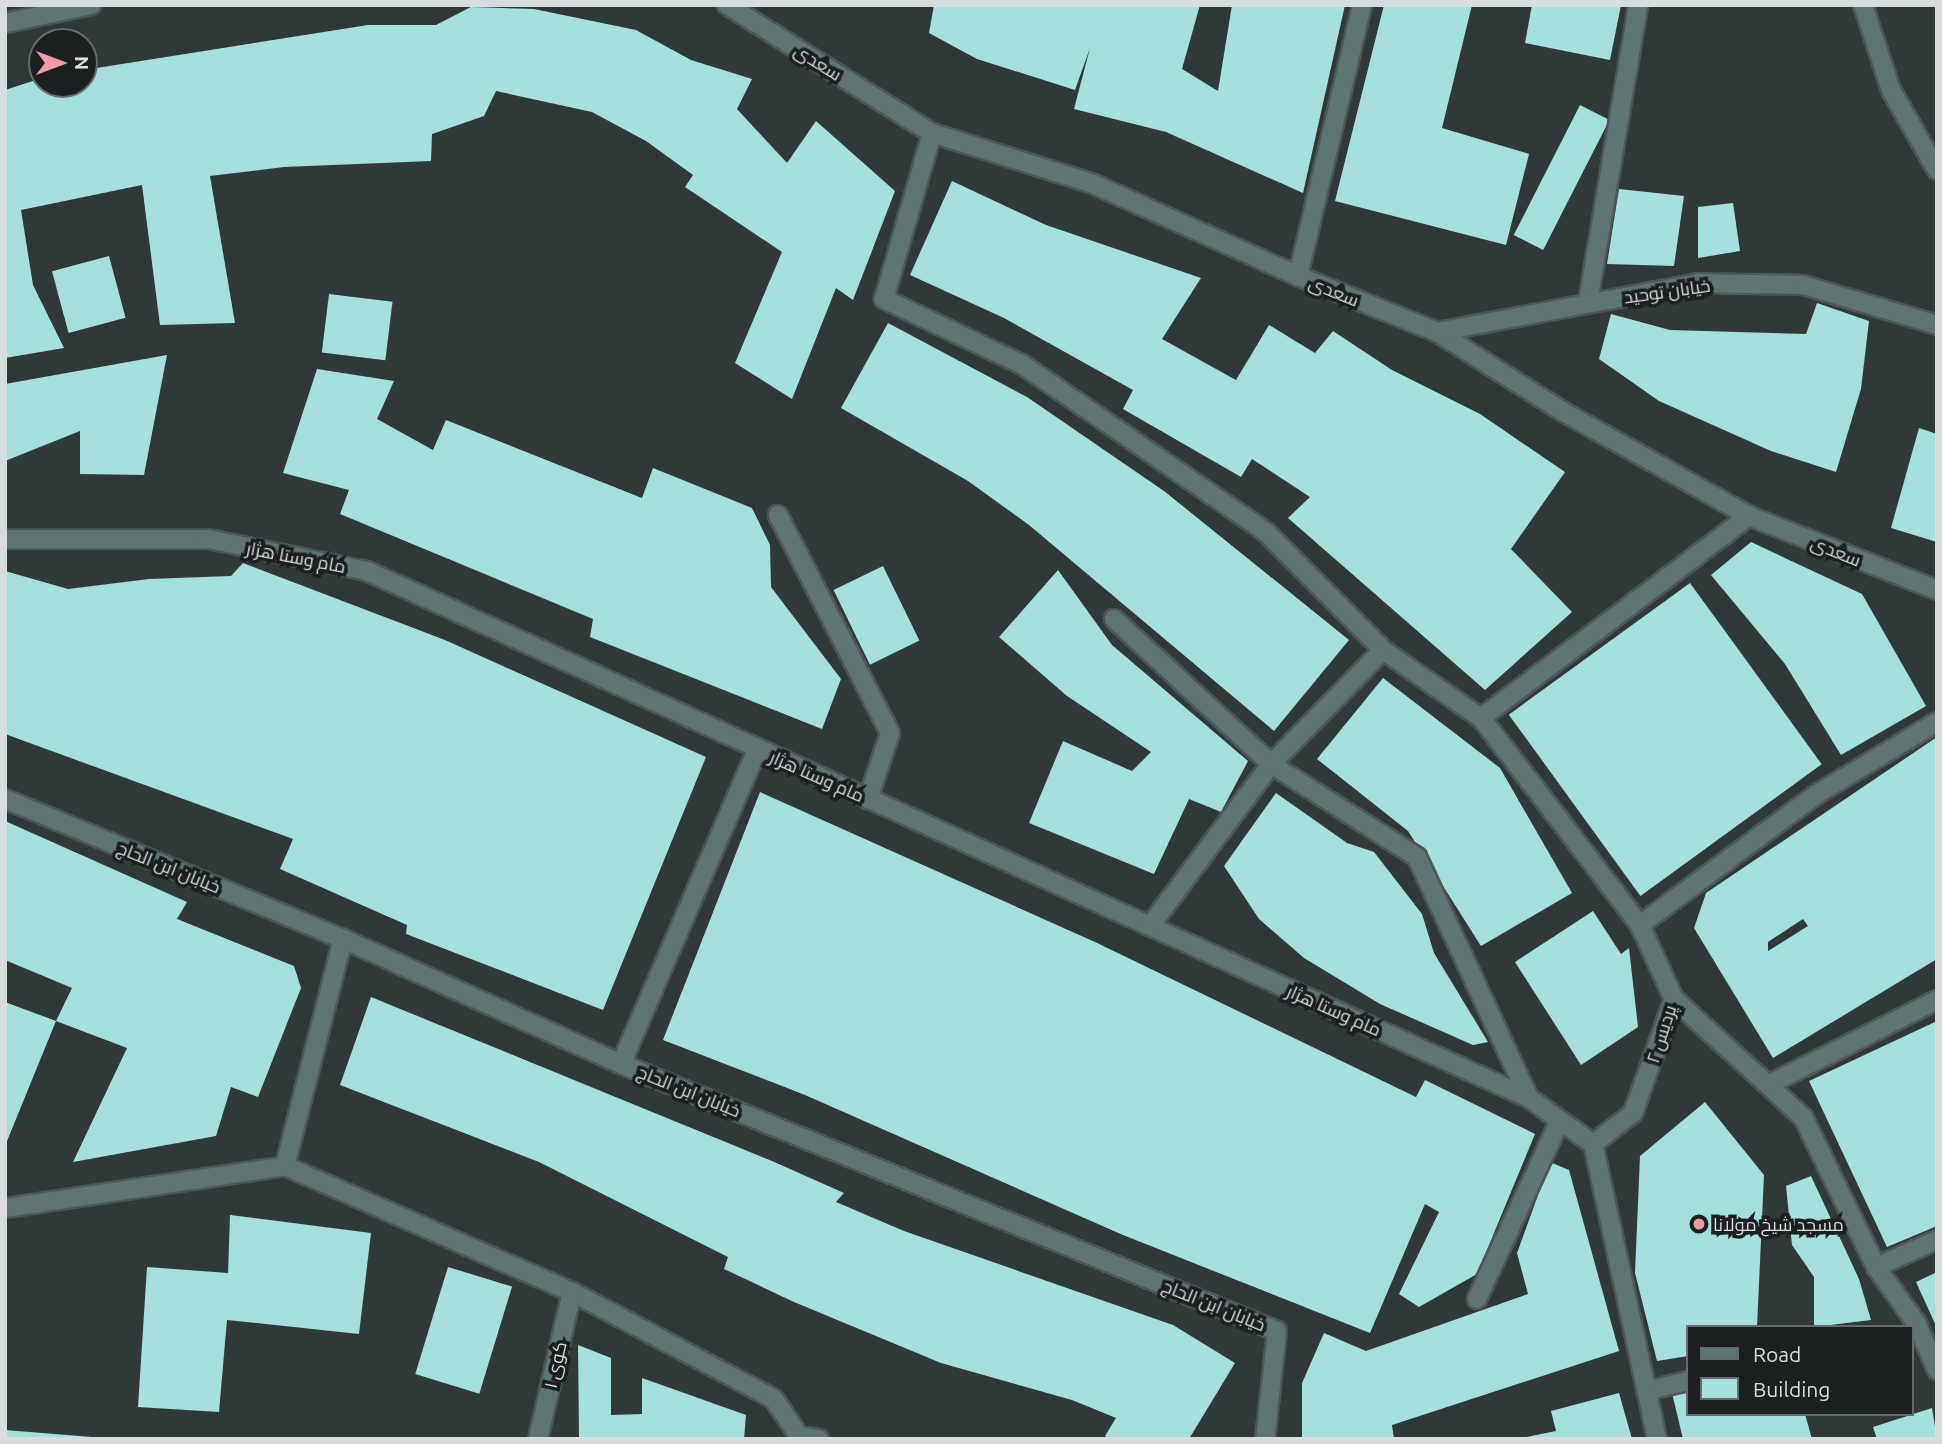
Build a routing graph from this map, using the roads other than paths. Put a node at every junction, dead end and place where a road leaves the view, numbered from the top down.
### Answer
1 (90, 5) edge
2 (727, 5) edge
3 (1362, 5) edge
4 (1638, 5) edge
5 (1863, 5) edge
6 (5, 23) edge
7 (932, 133) junction
8 (1937, 170) edge
9 (1298, 276) junction
10 (1588, 302) junction
11 (1937, 325) edge
12 (1437, 332) junction
13 (778, 515) dead end
14 (1749, 516) junction
15 (5, 539) edge
16 (1937, 590) edge
17 (1114, 619) dead end
18 (1384, 650) junction
19 (1481, 718) junction
20 (1937, 722) edge
21 (757, 750) junction
22 (1270, 764) junction
23 (5, 799) edge
24 (868, 799) junction
25 (1640, 925) junction
26 (1150, 926) junction
27 (344, 939) junction
28 (1674, 999) junction
29 (1937, 1000) edge
30 (621, 1064) junction
31 (1768, 1085) junction
32 (1529, 1098) junction
33 (1560, 1120) junction
34 (1593, 1144) junction
35 (285, 1166) junction
36 (5, 1208) edge
37 (1937, 1240) edge
38 (1877, 1267) junction
39 (572, 1292) junction
40 (1476, 1299) dead end
41 (1910, 1325) edge
42 (1914, 1332) edge
43 (1937, 1370) edge
44 (1686, 1381) edge
45 (1646, 1391) junction
46 (797, 1437) edge
47 (538, 1439) edge
48 (819, 1439) edge
49 (1265, 1439) edge
50 (1657, 1439) edge

1 - 6 street
2 - 7 street, سعدی
3 - 9 street
4 - 10 street
5 - 8 street
7 - 9 street, سعدی
7 - 18 street, پردیس ۲
9 - 12 street, سعدی
10 - 11 street, خیابان توحید
10 - 12 street, خیابان توحید
12 - 14 street, سعدی
13 - 24 street
14 - 16 street, سعدی
14 - 19 street
15 - 21 street, مام وستا هژار
17 - 22 street
18 - 19 street, پردیس ۲
18 - 22 street
19 - 25 street, پردیس ۲
20 - 25 street
21 - 24 street, مام وستا هژار
21 - 30 street
22 - 26 street
22 - 32 street
23 - 27 street, خیابان ابن الحاج
24 - 26 street, مام وستا هژار
25 - 28 street, پردیس ۲
26 - 32 street, مام وستا هژار
27 - 30 street, خیابان ابن الحاج
27 - 35 street
28 - 31 street
28 - 34 street, پردیس ۲
29 - 31 street
30 - 49 street, خیابان ابن الحاج
31 - 38 street
32 - 33 street, مام وستا هژار
33 - 34 street, مام وستا هژار
33 - 40 street
34 - 45 street
35 - 36 street
35 - 39 street
37 - 38 street
38 - 41 street
39 - 46 street
39 - 47 street, کوی ۱
42 - 43 street
44 - 45 street
45 - 50 street
46 - 48 street

